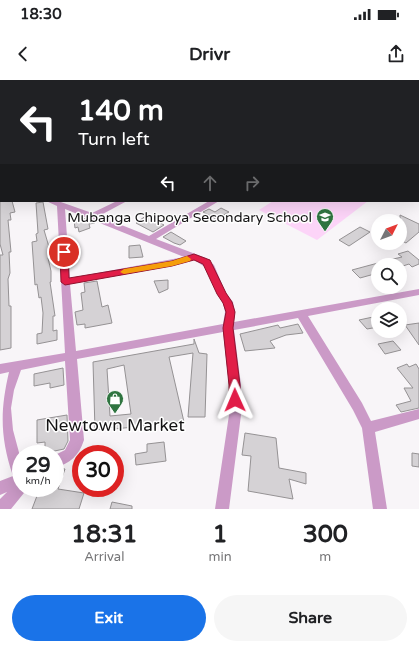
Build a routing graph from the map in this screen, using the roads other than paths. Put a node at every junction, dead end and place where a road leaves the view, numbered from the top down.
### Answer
1 (53, 202) edge
2 (121, 202) edge
3 (213, 202) edge
4 (61, 205) junction
5 (92, 216) junction
6 (149, 240) junction
7 (194, 257) junction
8 (65, 282) junction
9 (419, 292) edge
10 (301, 314) junction
11 (228, 328) junction
12 (72, 356) junction
13 (17, 366) junction
14 (0, 369) edge
15 (419, 414) edge
16 (368, 428) junction
17 (12, 450) edge
18 (64, 458) edge
19 (12, 483) edge
20 (0, 488) edge
21 (12, 497) edge
22 (1, 509) edge
23 (222, 509) edge
24 (380, 509) edge

1 - 4 street
2 - 5 street
3 - 6 street
4 - 5 street
4 - 8 street
5 - 6 street
6 - 7 street
7 - 8 street
7 - 11 street
8 - 12 street
9 - 10 street
10 - 11 street
10 - 16 street
11 - 12 street
11 - 23 street
12 - 13 street
12 - 18 street
13 - 14 street
13 - 17 street
15 - 16 street
16 - 24 street
19 - 20 street
21 - 22 street

